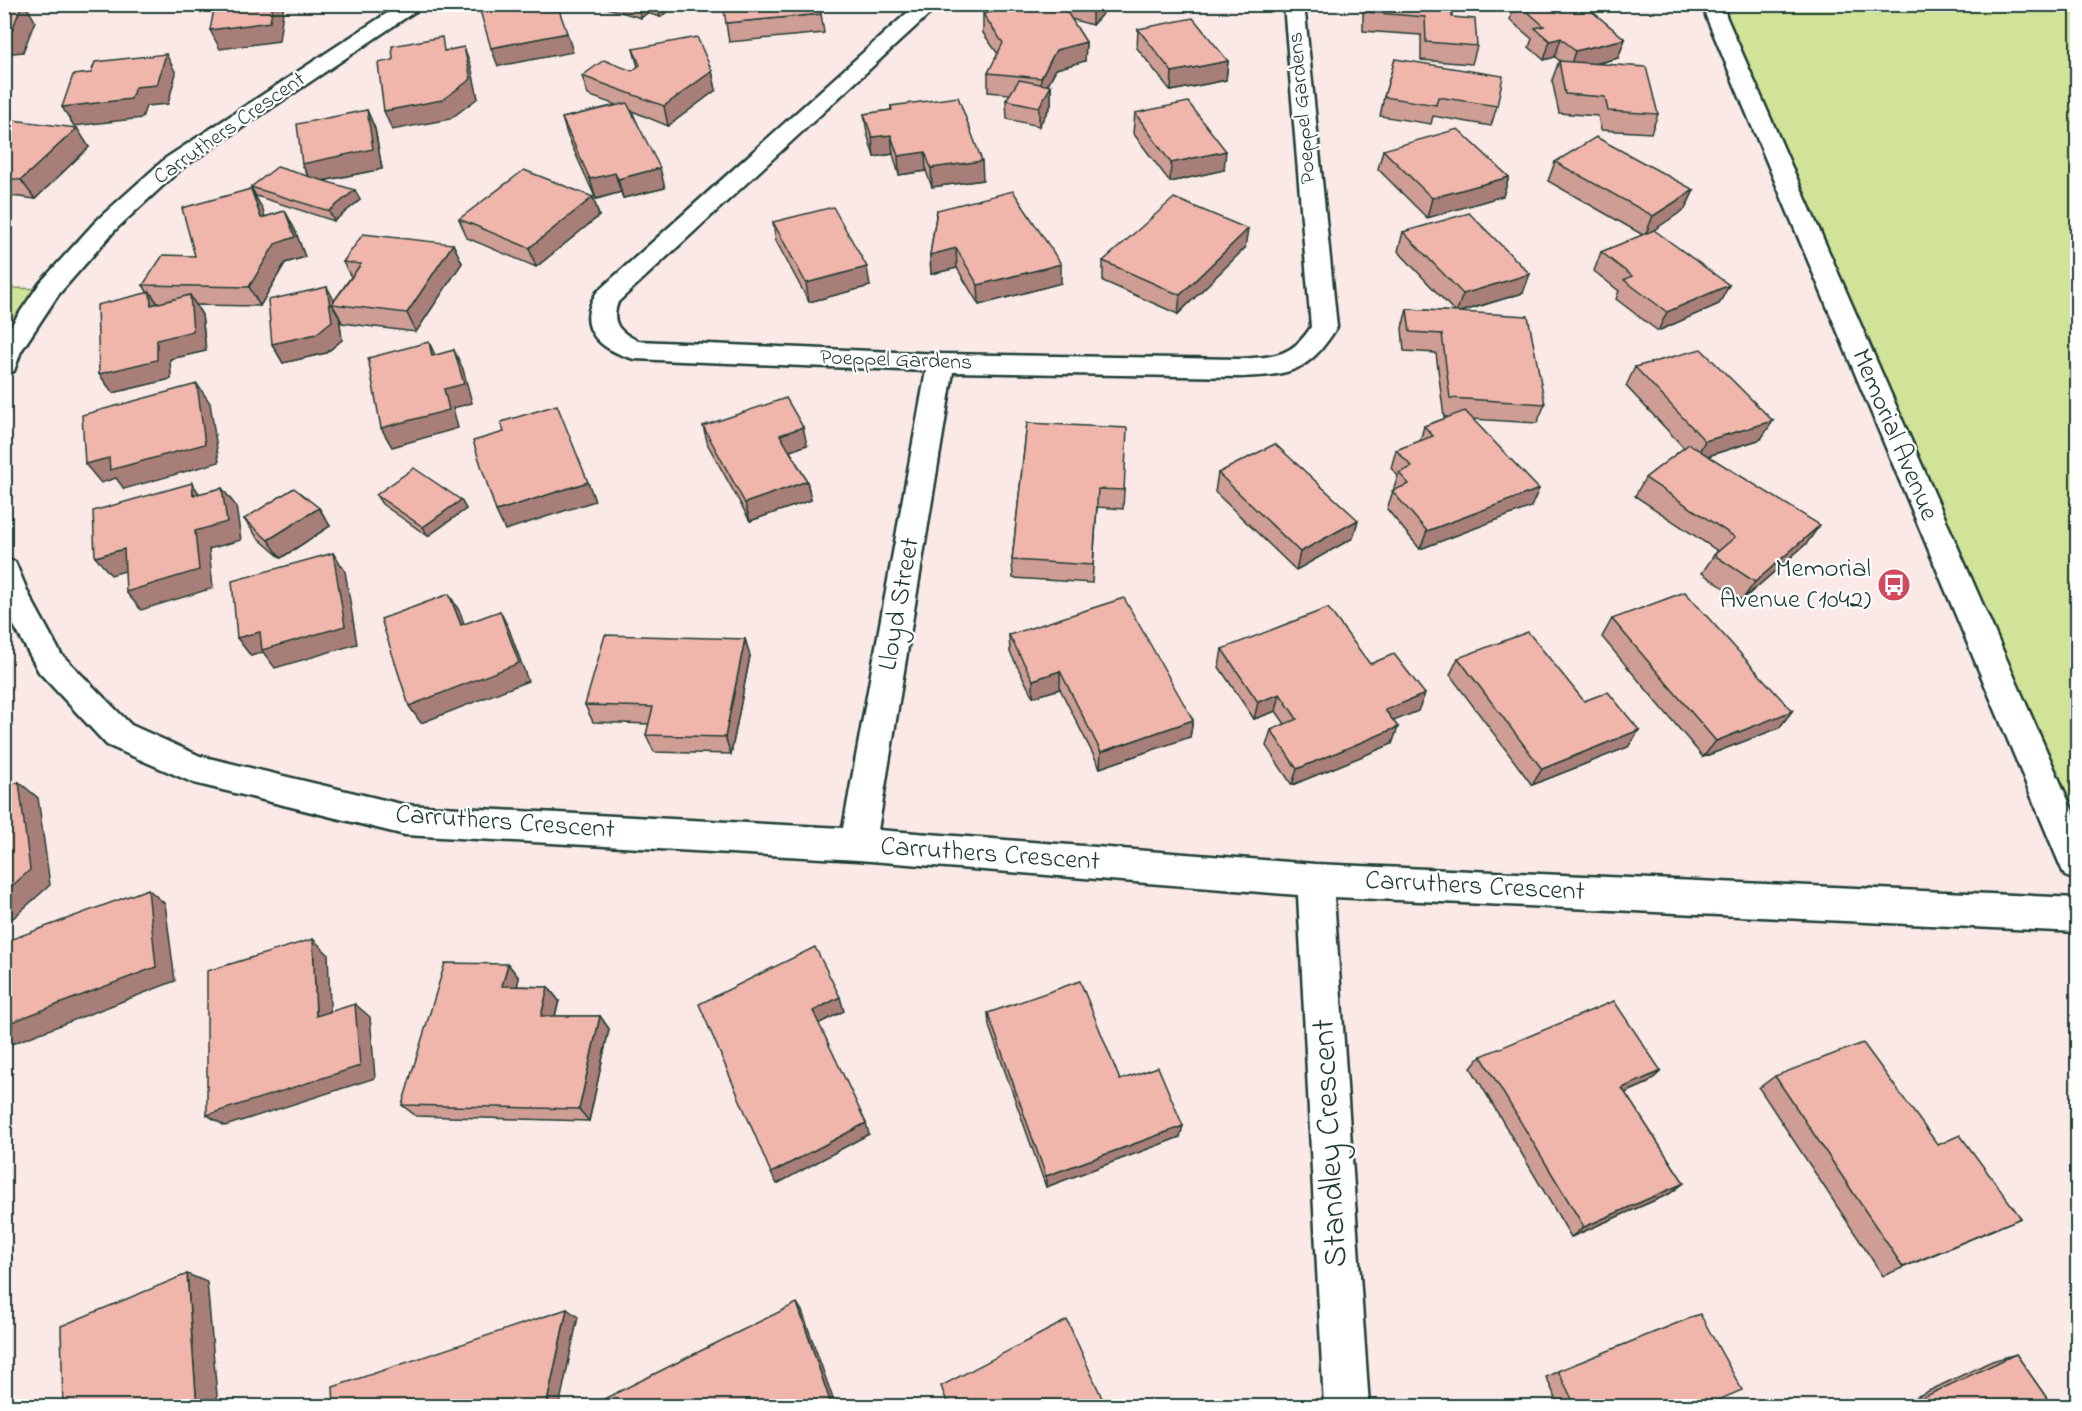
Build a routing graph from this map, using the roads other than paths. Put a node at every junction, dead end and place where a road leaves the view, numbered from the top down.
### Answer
1 (416, 4) edge
2 (930, 4) edge
3 (1294, 4) edge
4 (1714, 4) edge
5 (941, 363) junction
6 (4, 365) edge
7 (4, 570) edge
8 (858, 844) junction
9 (2078, 865) edge
10 (1315, 880) junction
11 (2078, 915) edge
12 (1346, 1407) edge

1 - 6 street, Carruthers Crescent
2 - 5 street, Poeppel Gardens
3 - 5 street, Poeppel Gardens
4 - 9 street, Memorial Avenue
5 - 8 street, Lloyd Street
7 - 8 street, Carruthers Crescent
8 - 10 street, Carruthers Crescent
10 - 11 street, Carruthers Crescent
10 - 12 street, Standley Crescent

